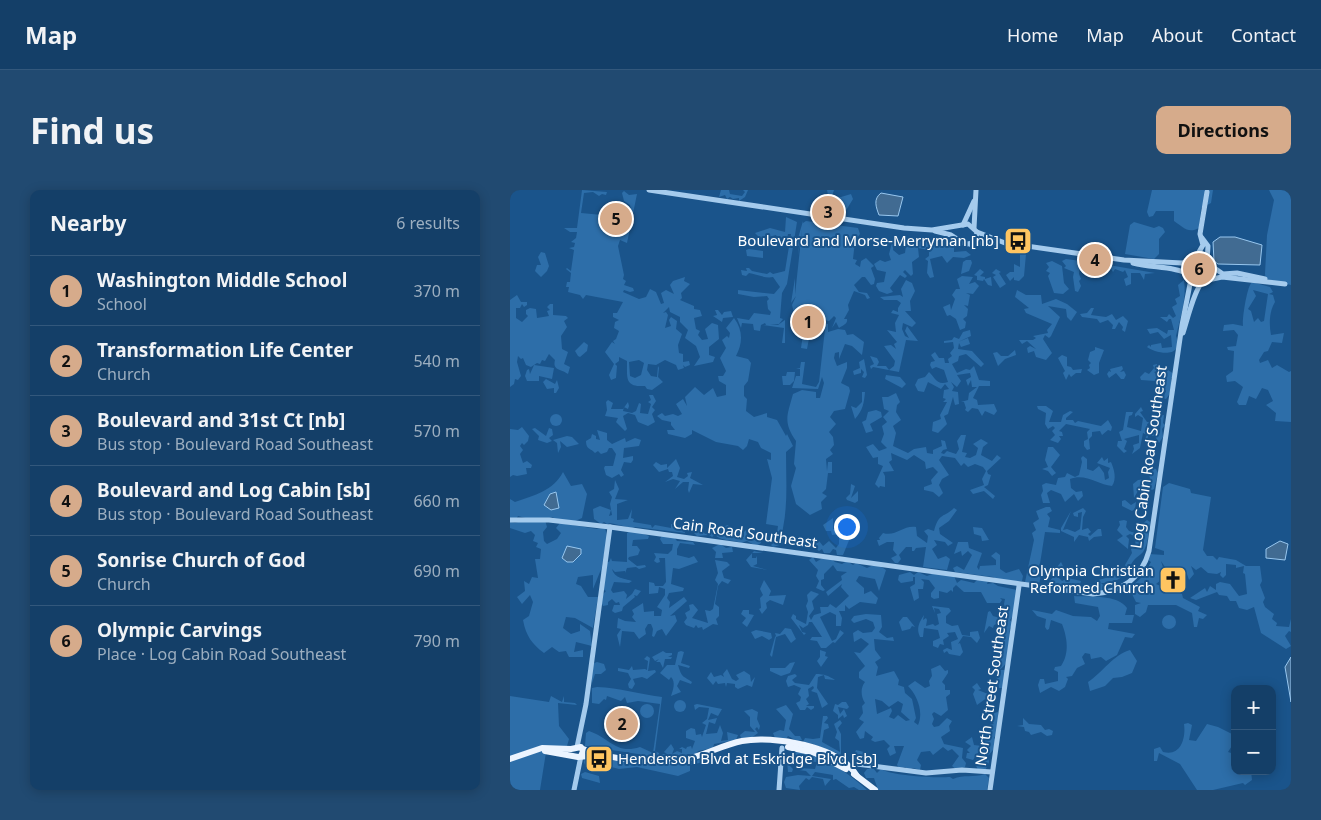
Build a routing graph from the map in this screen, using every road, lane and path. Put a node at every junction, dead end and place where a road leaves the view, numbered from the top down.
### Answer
1 (649, 190) edge
2 (976, 190) edge
3 (1207, 192) dead end
4 (975, 199) junction
5 (962, 225) junction
6 (932, 230) junction
7 (976, 230) junction
8 (1202, 238) junction
9 (957, 239) junction
10 (1000, 242) junction
11 (970, 244) junction
12 (1124, 260) junction
13 (1194, 260) junction
14 (1208, 263) junction
15 (1190, 276) junction
16 (1206, 280) junction
17 (1288, 284) edge
18 (1178, 350) junction
19 (510, 520) edge
20 (610, 526) junction
21 (1020, 586) junction
22 (1123, 588) joint
23 (785, 746) junction
24 (579, 751) junction
25 (510, 760) edge
26 (851, 768) junction
27 (992, 772) junction
28 (857, 776) junction
29 (574, 790) edge
30 (779, 790) edge
31 (875, 790) edge
32 (990, 790) edge

1 - 6 street
2 - 4 street
3 - 8 street
4 - 5 street
4 - 7 street
5 - 6 street
5 - 7 street
5 - 9 street
6 - 9 street
7 - 10 street
7 - 11 street
8 - 13 street
8 - 14 street
9 - 11 street
10 - 11 street
10 - 12 street
12 - 13 street
12 - 15 street
13 - 14 street
13 - 15 street
14 - 16 street
14 - 17 street
15 - 16 street
15 - 18 street, Log Cabin Road Southeast
16 - 17 street
16 - 18 street, Log Cabin Road Southeast
18 - 22 street, Log Cabin Road Southeast
19 - 20 street, Cain Road Southeast
20 - 21 street, Cain Road Southeast
20 - 24 street
21 - 22 street, Cain Road Southeast
21 - 27 street, North Street Southeast
23 - 24 main road
23 - 26 main road
23 - 28 main road
23 - 30 street
24 - 25 main road
24 - 29 street
26 - 27 street
26 - 28 main road
27 - 32 street, North Street Southeast
28 - 31 main road

